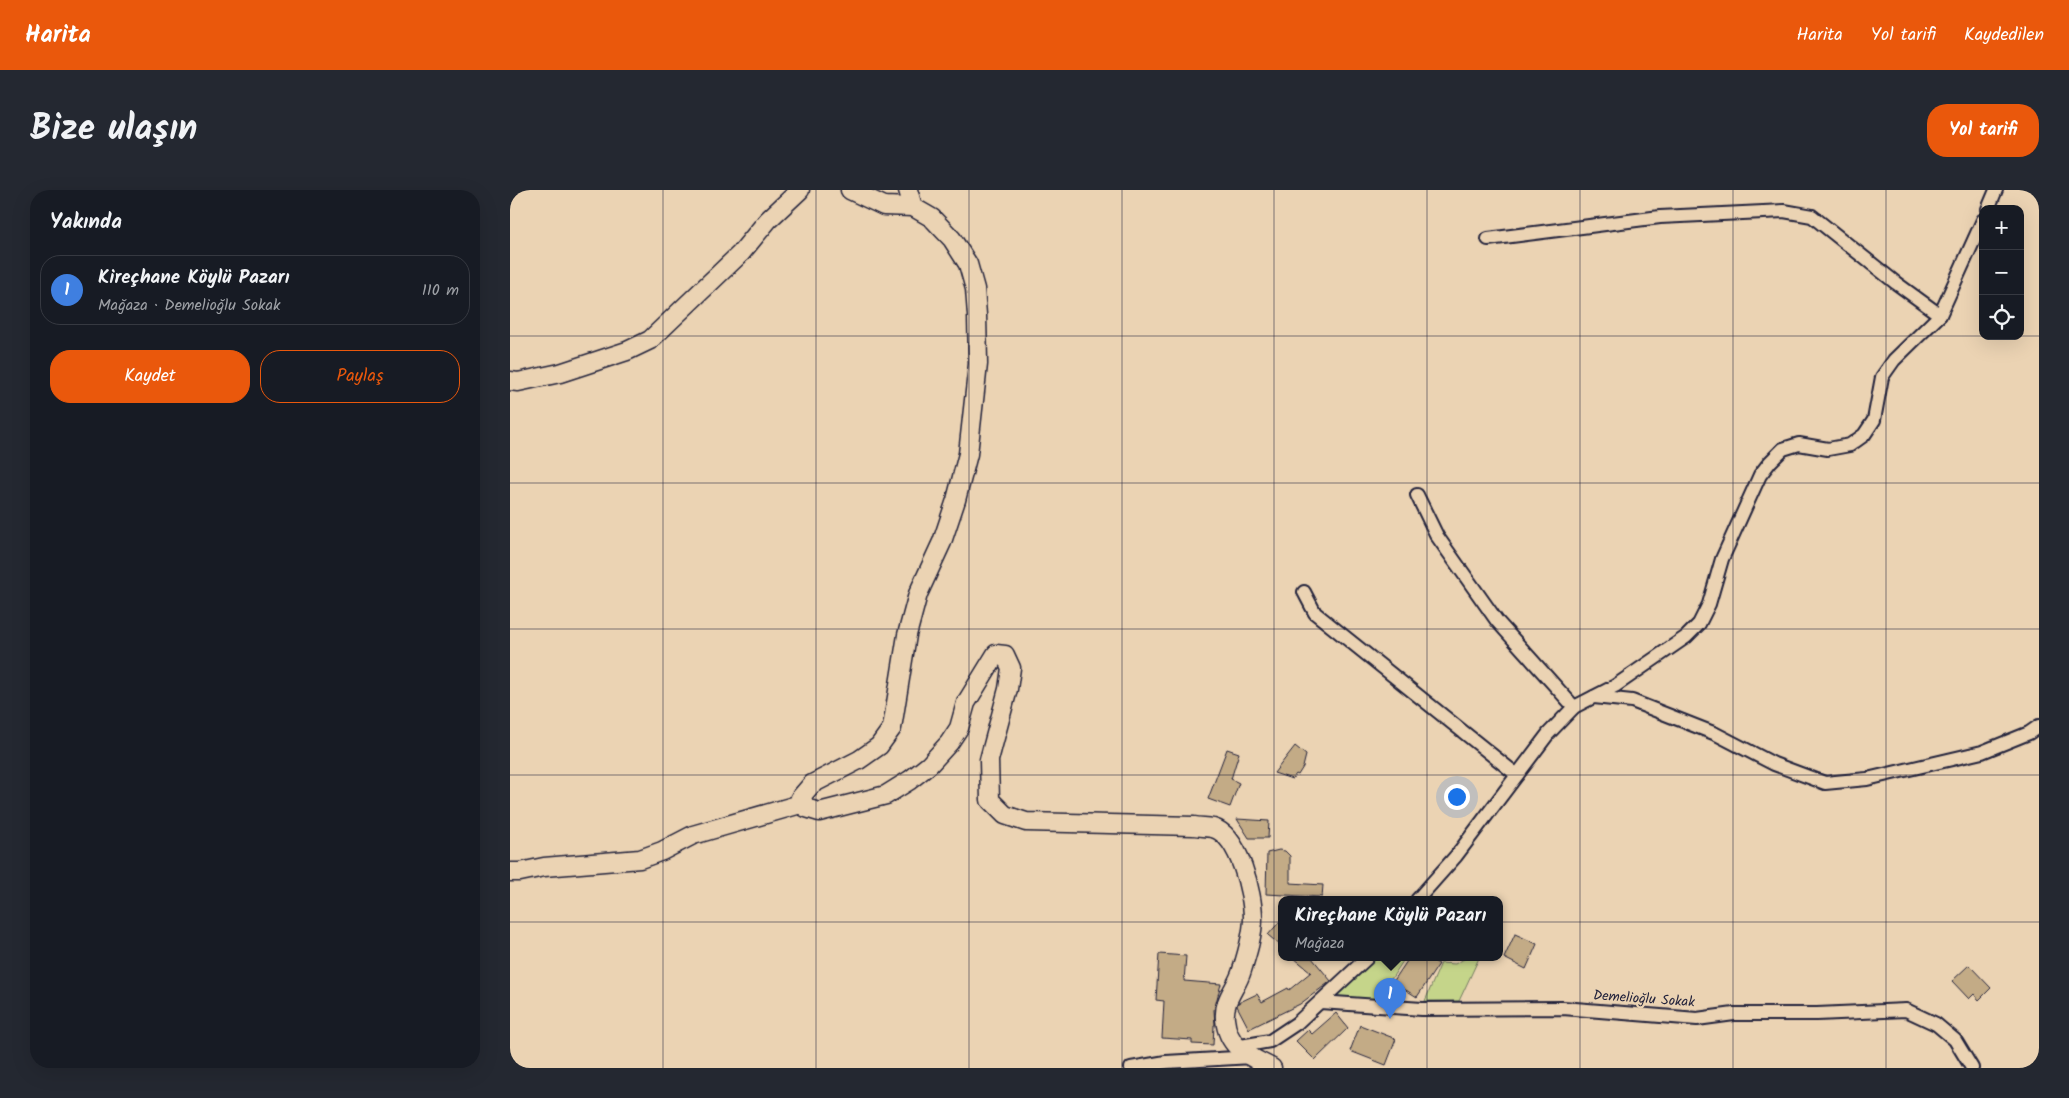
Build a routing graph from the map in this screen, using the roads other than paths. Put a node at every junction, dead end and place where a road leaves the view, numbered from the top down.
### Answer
1 (800, 190) edge
2 (850, 190) edge
3 (908, 190) edge
4 (1996, 190) edge
5 (1990, 205) edge
6 (913, 207) junction
7 (1979, 229) edge
8 (1488, 239) dead end
9 (1940, 315) junction
10 (510, 381) edge
11 (1417, 496) dead end
12 (1304, 592) dead end
13 (1594, 696) junction
14 (1574, 707) junction
15 (2039, 726) edge
16 (1517, 775) junction
17 (804, 803) junction
18 (510, 872) edge
19 (1421, 896) edge
20 (1364, 961) edge
21 (1320, 1002) junction
22 (1235, 1047) junction
23 (1252, 1057) junction
24 (1131, 1068) edge
25 (1272, 1068) edge
26 (1972, 1068) edge

1 - 10 street
2 - 6 street
3 - 6 street
4 - 5 street
6 - 17 street
7 - 9 street
8 - 9 street
9 - 13 street
11 - 14 street
12 - 16 street
13 - 14 street
13 - 15 street
14 - 16 street
16 - 19 street
17 - 18 street
17 - 22 street
20 - 21 street
21 - 22 street
21 - 26 street, Demelioğlu Sokak
22 - 23 street
23 - 24 street
23 - 25 street

